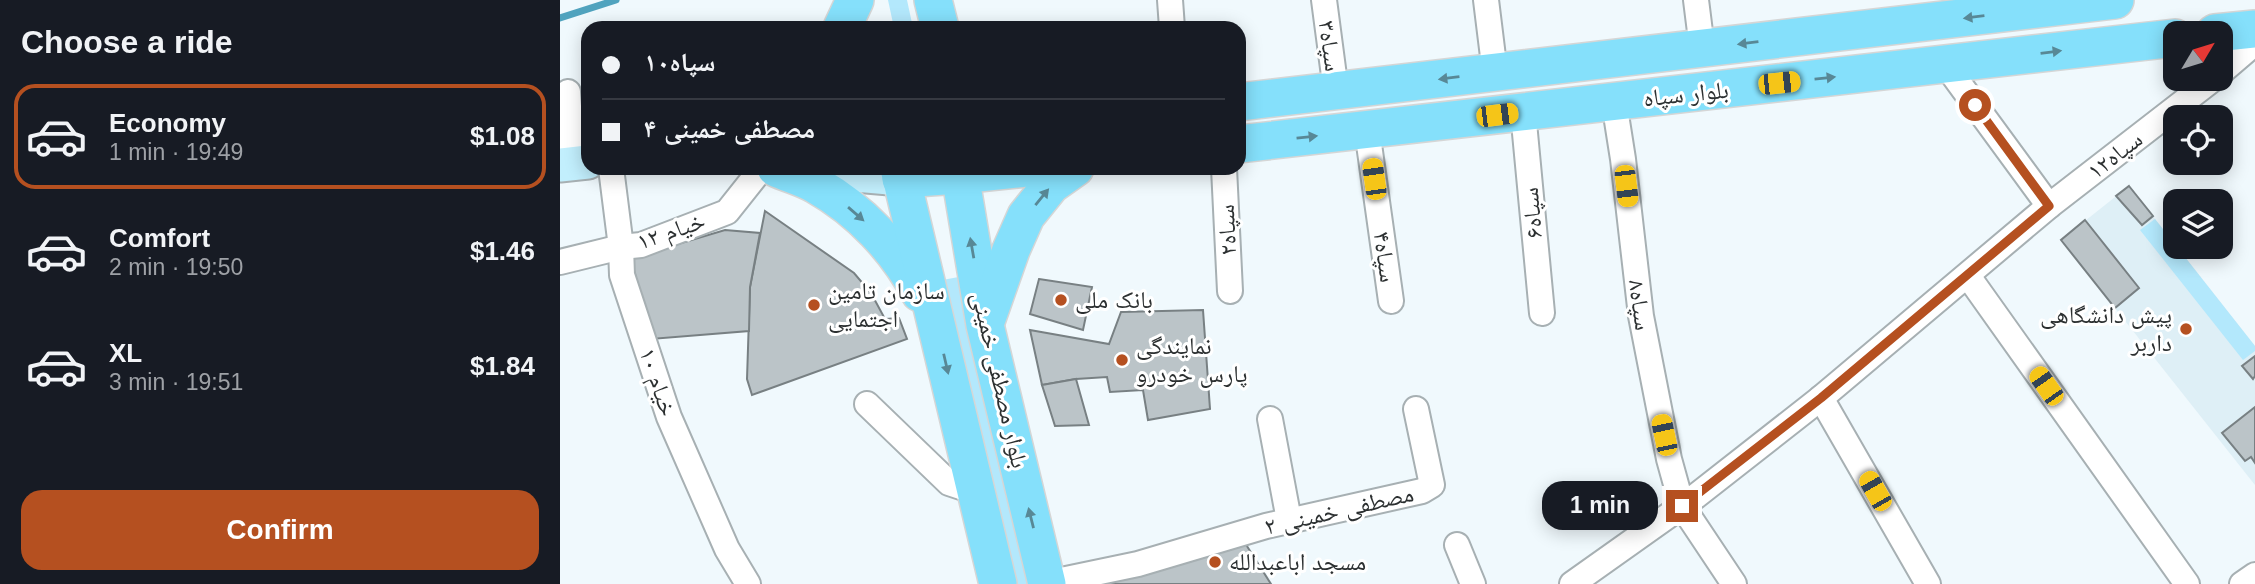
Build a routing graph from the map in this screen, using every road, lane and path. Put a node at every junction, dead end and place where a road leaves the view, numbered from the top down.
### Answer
1 (855, 0) edge
2 (866, 0) edge
3 (1170, 0) edge
4 (1324, 0) edge
5 (1486, 0) edge
6 (1696, 0) edge
7 (2115, 0) edge
8 (1928, 11) edge
9 (845, 21) edge
10 (870, 21) edge
11 (1172, 21) edge
12 (2255, 29) edge
13 (2233, 31) edge
14 (2163, 39) edge
15 (2255, 43) edge
16 (1702, 48) junction
17 (2233, 62) edge
18 (1945, 64) junction
19 (1495, 72) junction
20 (1336, 91) junction
21 (2198, 91) edge
22 (568, 92) dead end
23 (1246, 102) edge
24 (1614, 102) junction
25 (1522, 112) junction
26 (1367, 130) junction
27 (1246, 143) edge
28 (574, 164) edge
29 (612, 175) edge
30 (756, 175) edge
31 (793, 175) edge
32 (900, 175) edge
33 (960, 175) edge
34 (1065, 175) edge
35 (1224, 175) edge
36 (2049, 206) junction
37 (621, 247) junction
38 (560, 262) edge
39 (1968, 276) junction
40 (1230, 291) dead end
41 (1391, 300) dead end
42 (1542, 313) dead end
43 (985, 325) junction
44 (938, 329) junction
45 (1821, 398) junction
46 (867, 404) dead end
47 (1416, 409) dead end
48 (1270, 419) dead end
49 (976, 492) junction
50 (1682, 506) junction
51 (1289, 520) junction
52 (1457, 545) dead end
53 (2255, 575) edge
54 (1581, 581) edge
55 (748, 584) edge
56 (998, 584) edge
57 (1047, 584) edge
58 (1473, 584) edge
59 (1734, 584) edge
60 (1928, 584) edge
61 (2187, 584) edge
62 (2242, 584) edge

1 - 9 main road
2 - 10 main road
3 - 11 street
4 - 20 street, سپاه۳
5 - 19 street
6 - 16 street
7 -> 8 main road, بلوار سپاه
8 -> 16 main road, بلوار سپاه
12 - 13 main road
18 -> 14 main road, بلوار سپاه
15 - 17 street
16 - 19 main road, بلوار سپاه
24 -> 18 main road, بلوار سپاه
18 - 36 street
19 -> 20 main road, بلوار سپاه
20 - 23 main road, بلوار سپاه
21 - 36 street, سپاه۱۲
22 - 28 street
24 - 25 main road, بلوار سپاه
24 - 50 street, سپاه۸
25 - 26 main road, بلوار سپاه
25 - 42 street, سپاه۶
27 -> 26 main road, بلوار سپاه
26 - 41 street, سپاه۴
29 - 37 street, خیام ۱۰
30 - 37 street, خیام ۱۲
31 -> 44 main road
32 - 44 main road, بلوار مصطفی خمینی
43 -> 33 main road, بلوار مصطفی خمینی
43 -> 34 main road
35 - 40 street, سپاه۲
36 - 39 street, سپاه۱۲
37 - 38 street, خیام ۱۲
37 - 55 street, خیام ۱۰
39 - 45 street, سپاه۱۲
39 - 61 street
57 -> 43 main road, بلوار مصطفی خمینی
44 -> 49 main road, بلوار مصطفی خمینی
45 - 50 street, سپاه۱۲
45 - 60 street
46 - 49 street
47 - 51 street, مصطفی خمینی ۲
48 - 51 street
49 - 56 main road, بلوار مصطفی خمینی
50 - 54 street, سپاه۱۲
50 - 59 street, سپاه۸
51 - 57 street, مصطفی خمینی ۲
52 - 58 street
53 - 62 street

